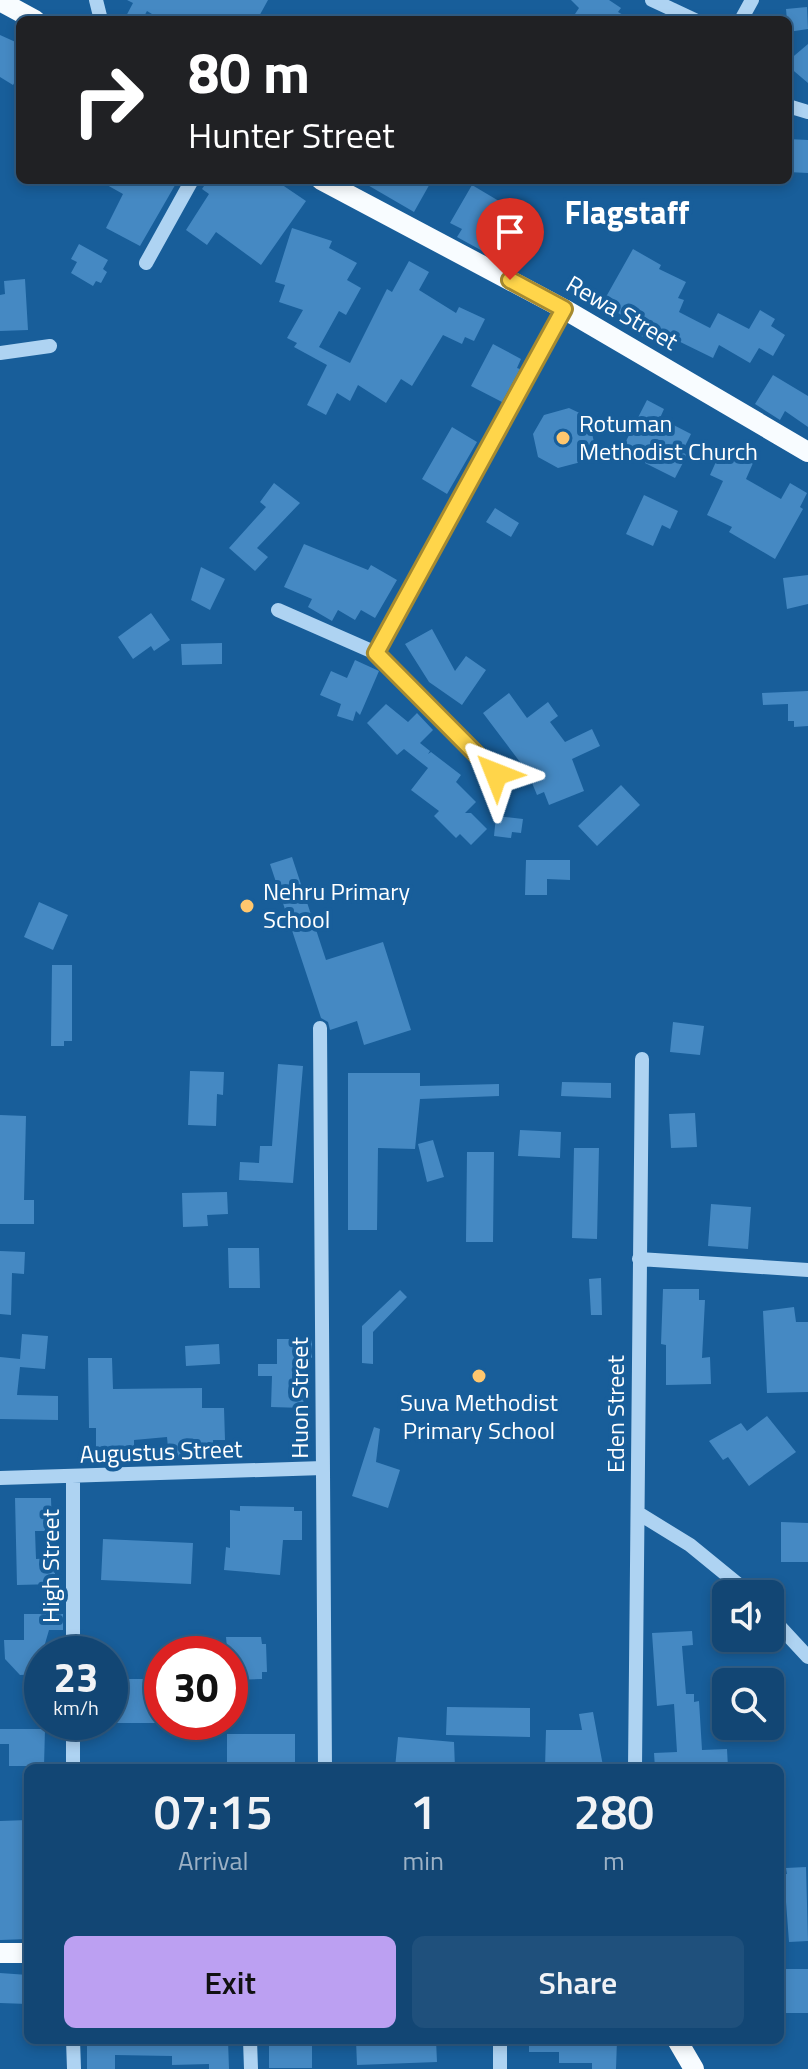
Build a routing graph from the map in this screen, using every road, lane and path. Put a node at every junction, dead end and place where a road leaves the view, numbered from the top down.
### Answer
1 (652, 0) edge
2 (0, 1) edge
3 (28, 16) edge
4 (686, 16) edge
5 (190, 184) edge
6 (329, 184) edge
7 (146, 263) dead end
8 (564, 309) junction
9 (50, 346) dead end
10 (0, 353) edge
11 (808, 452) edge
12 (278, 610) dead end
13 (376, 653) junction
14 (496, 774) dead end
15 (320, 1028) dead end
16 (642, 1059) dead end
17 (639, 1259) junction
18 (808, 1270) edge
19 (323, 1468) junction
20 (73, 1477) junction
21 (0, 1478) edge
22 (638, 1513) junction
23 (733, 1580) edge
24 (784, 1631) edge
25 (73, 1636) edge
26 (808, 1657) edge
27 (73, 1740) edge
28 (73, 1764) edge
29 (325, 1764) edge
30 (635, 1764) edge
31 (0, 1953) edge
32 (24, 1953) edge
33 (73, 2044) edge
34 (250, 2044) edge
35 (500, 2044) edge
36 (679, 2044) edge
37 (74, 2069) edge
38 (251, 2069) edge
39 (500, 2069) edge
40 (694, 2069) edge

1 - 4 street
2 - 3 main road
5 - 7 street
6 - 8 main road, Rewa Street
8 - 11 main road, Rewa Street
8 - 13 street
9 - 10 street
12 - 13 street
13 - 14 street
15 - 19 street, Huon Street
16 - 17 street, Eden Street
17 - 18 street
17 - 22 street, Eden Street
19 - 20 street, Augustus Street
19 - 29 street, Huon Street
20 - 21 street, Augustus Street
20 - 25 street, High Street
22 - 23 street
22 - 30 street, Eden Street
24 - 26 street
27 - 28 street
31 - 32 main road
33 - 37 street
34 - 38 street
35 - 39 street
36 - 40 main road

